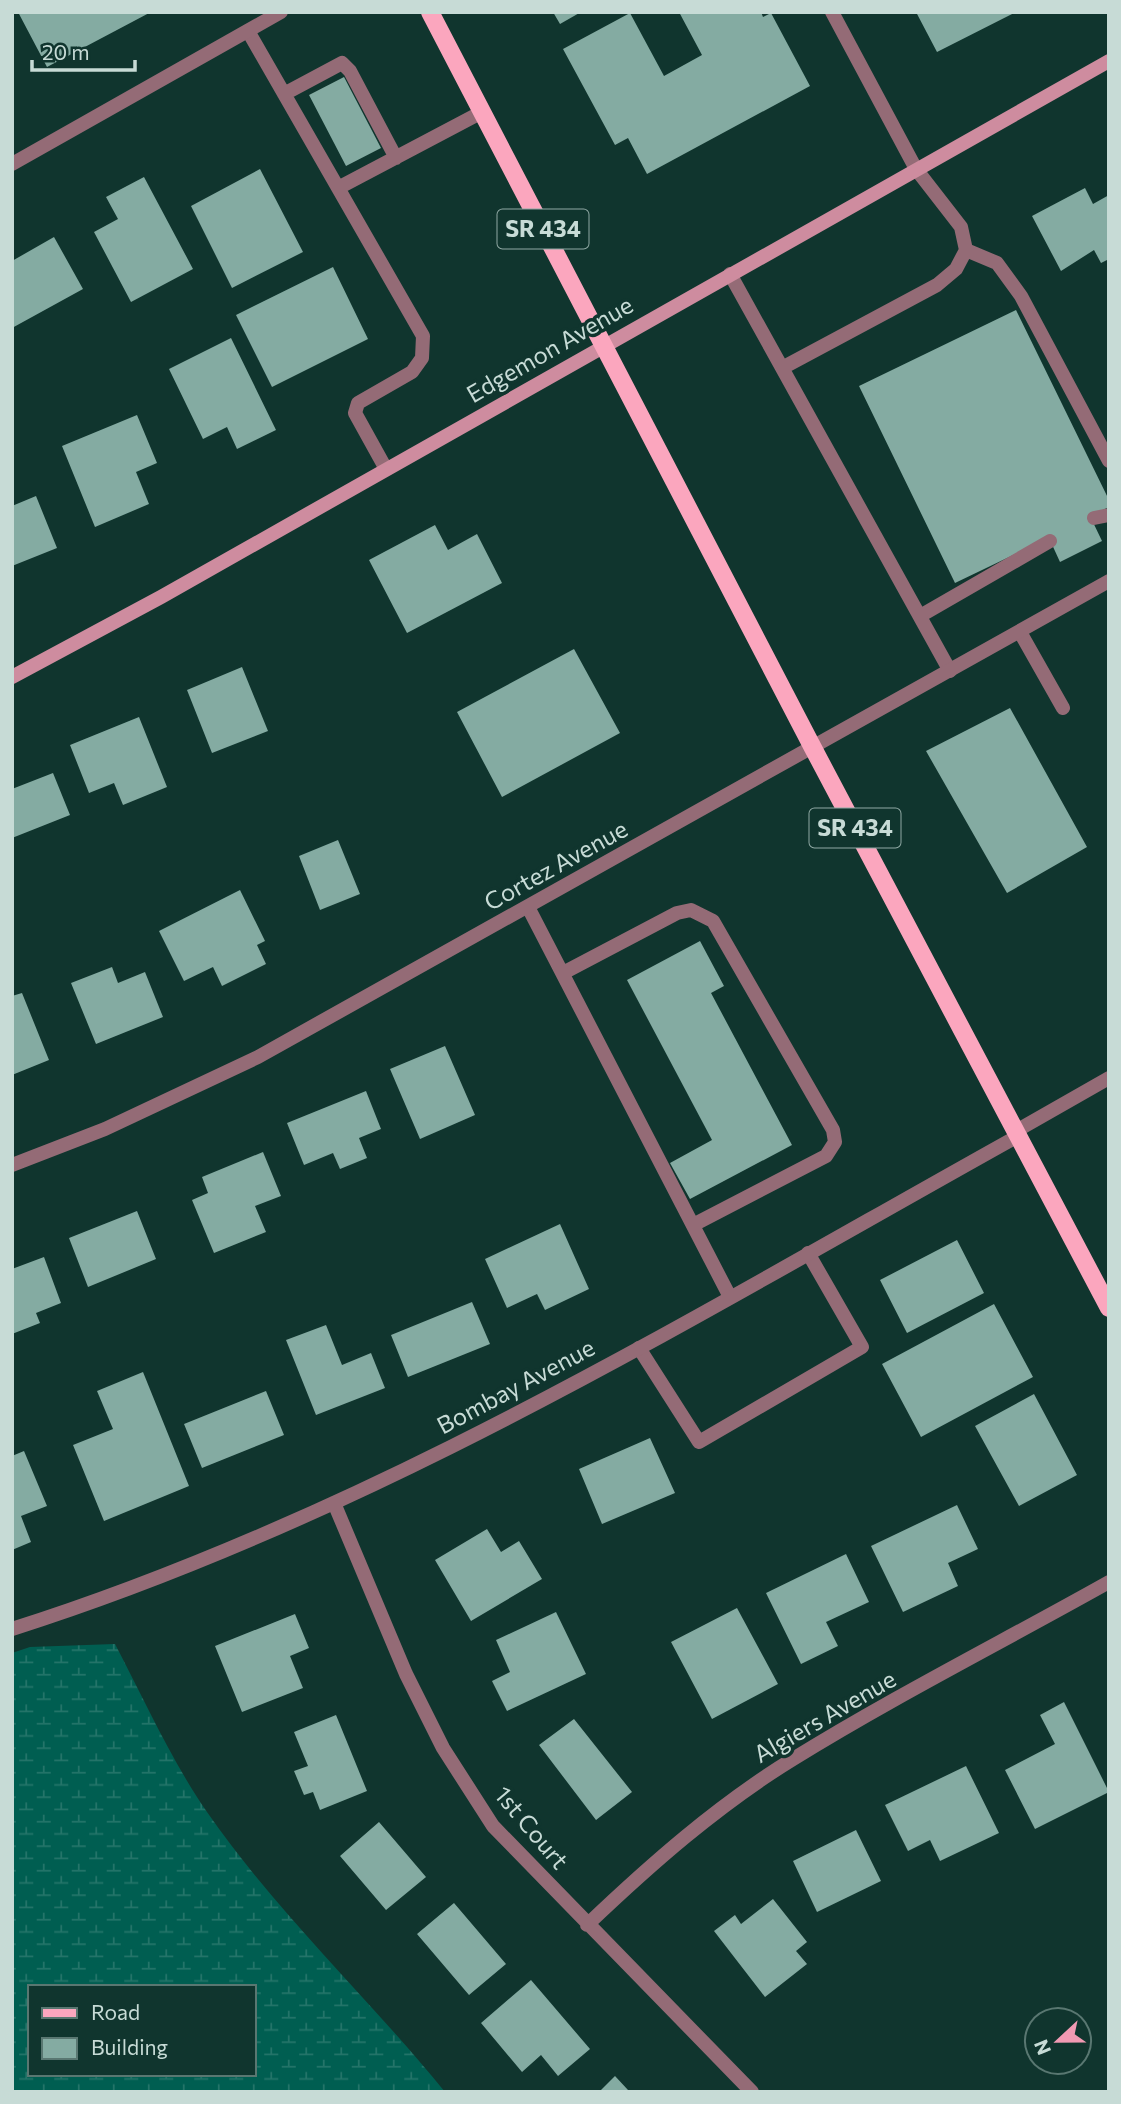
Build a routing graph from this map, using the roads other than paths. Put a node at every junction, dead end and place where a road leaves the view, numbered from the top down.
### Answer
1 (430, 12) edge
2 (832, 12) edge
3 (273, 14) edge
4 (248, 31) junction
5 (1109, 61) edge
6 (284, 94) junction
7 (482, 112) junction
8 (396, 158) junction
9 (12, 164) edge
10 (916, 169) junction
11 (338, 188) junction
12 (965, 250) junction
13 (730, 274) junction
14 (603, 346) junction
15 (782, 368) junction
16 (1109, 461) edge
17 (386, 470) junction
18 (1050, 541) dead end
19 (1109, 581) edge
20 (920, 616) junction
21 (1020, 632) junction
22 (950, 671) junction
23 (12, 677) edge
24 (1063, 708) dead end
25 (813, 748) junction
26 (528, 907) junction
27 (563, 973) junction
28 (1109, 1078) edge
29 (1017, 1133) junction
30 (12, 1165) edge
31 (693, 1225) junction
32 (808, 1253) junction
33 (730, 1297) junction
34 (1109, 1308) edge
35 (639, 1348) junction
36 (334, 1503) junction
37 (1109, 1583) edge
38 (12, 1629) edge
39 (587, 1925) junction
40 (752, 2092) edge

1 - 7 main road, SR 434
2 - 10 street
3 - 4 street
4 - 6 street
4 - 9 street
5 - 10 street, Edgemon Avenue
6 - 8 street
6 - 11 street
7 - 8 street
7 - 14 main road, SR 434
8 - 11 street
10 - 12 street
10 - 13 street, Edgemon Avenue
11 - 17 street
12 - 15 street
12 - 16 street
13 - 14 street, Edgemon Avenue
13 - 15 street
14 - 17 street, Edgemon Avenue
14 - 25 main road, SR 434
15 - 20 street
17 - 23 street, Edgemon Avenue
18 - 20 street
19 - 21 street, Cortez Avenue
20 - 22 street
21 - 22 street, Cortez Avenue
21 - 24 street
22 - 25 street, Cortez Avenue
25 - 26 street, Cortez Avenue
25 - 29 main road, SR 434
26 - 27 street
26 - 30 street, Cortez Avenue
27 - 31 street
27 - 31 street
28 - 29 street, Bombay Avenue
29 - 32 street, Bombay Avenue
29 - 34 main road, SR 434
31 - 33 street
32 - 33 street, Bombay Avenue
32 - 35 street
33 - 35 street, Bombay Avenue
35 - 36 street, Bombay Avenue
36 - 38 street, Bombay Avenue
36 - 39 street, 1st Court
37 - 39 street, Algiers Avenue
39 - 40 street, 1st Court

